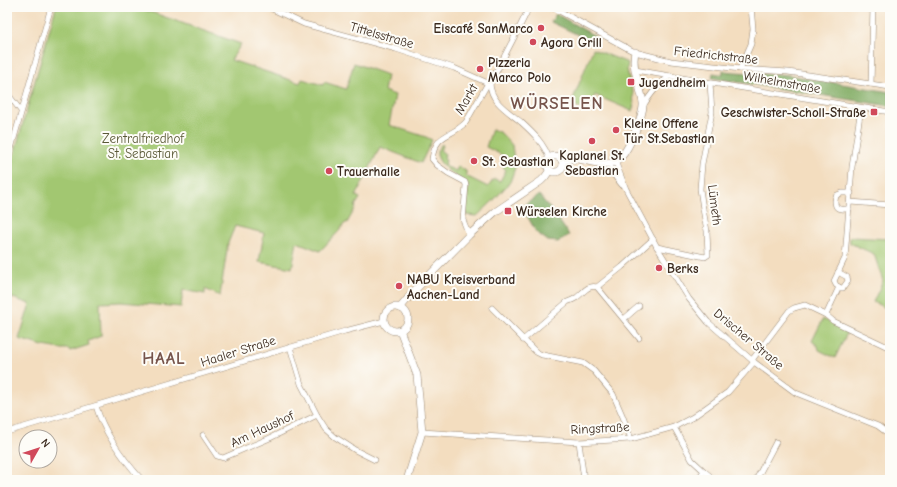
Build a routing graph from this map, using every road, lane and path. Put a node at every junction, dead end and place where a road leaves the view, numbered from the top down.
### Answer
1 (51, 7) edge
2 (268, 7) edge
3 (528, 7) edge
4 (552, 7) edge
5 (751, 7) edge
6 (873, 7) edge
7 (635, 52) junction
8 (635, 70) junction
9 (740, 70) junction
10 (670, 76) junction
11 (488, 83) junction
12 (710, 83) junction
13 (871, 84) junction
14 (890, 87) edge
15 (7, 93) edge
16 (643, 106) junction
17 (861, 108) junction
18 (21, 111) junction
19 (890, 112) edge
20 (549, 159) junction
21 (562, 161) junction
22 (612, 162) junction
23 (7, 163) edge
24 (550, 170) junction
25 (851, 193) junction
26 (850, 202) junction
27 (890, 205) edge
28 (849, 209) junction
29 (469, 235) junction
30 (653, 239) junction
31 (657, 247) junction
32 (838, 272) junction
33 (597, 287) junction
34 (839, 287) junction
35 (639, 306) dead end
36 (400, 308) junction
37 (492, 308) dead end
38 (826, 316) junction
39 (624, 319) junction
40 (384, 321) junction
41 (400, 330) junction
42 (639, 338) dead end
43 (523, 340) junction
44 (290, 347) junction
45 (890, 348) edge
46 (753, 361) junction
47 (96, 406) junction
48 (317, 415) junction
49 (674, 427) junction
50 (7, 432) edge
51 (422, 432) junction
52 (203, 435) dead end
53 (890, 435) edge
54 (631, 439) junction
55 (579, 442) junction
56 (776, 442) dead end
57 (375, 460) dead end
58 (704, 471) junction
59 (142, 480) edge
60 (407, 480) edge
61 (584, 480) edge
62 (697, 480) edge
63 (714, 480) edge
64 (756, 480) edge

1 - 18 street
2 - 11 street, Tittelsstraße
3 - 11 street, Markt
4 - 7 street, Friedrichstraße
5 - 9 street
6 - 13 street
7 - 8 street
7 - 9 street, Friedrichstraße
8 - 10 street, Wilhelmstraße
8 - 16 street
9 - 13 street, Friedrichstraße
10 - 12 street, Wilhelmstraße
10 - 16 street
11 - 20 street, Markt
11 - 29 street, Markt
12 - 17 street, Wilhelmstraße
12 - 31 street, Lümeth
13 - 14 street, Friedrichstraße
15 - 18 street
16 - 22 street
17 - 19 street, Wilhelmstraße
17 - 25 street
18 - 23 street
20 - 21 street
20 - 24 street
21 - 22 street
21 - 24 street
22 - 30 street, Drischer Straße
24 - 29 street
25 - 26 street
25 - 28 street
26 - 27 street
26 - 28 street
28 - 32 street
29 - 36 street
30 - 31 street, Drischer Straße
30 - 33 street
31 - 46 street, Drischer Straße
32 - 34 street
32 - 34 street
33 - 39 street
33 - 43 street
34 - 38 street
35 - 39 street
36 - 40 street
36 - 41 street
37 - 43 street
38 - 45 street, Ringstraße
38 - 46 street, Ringstraße
39 - 42 street
40 - 41 street
40 - 44 street, Haaler Straße
41 - 51 street
43 - 54 street
44 - 47 street, Haaler Straße
44 - 48 street
46 - 49 street, Ringstraße
46 - 53 street, Drischer Straße
47 - 50 street, Haaler Straße
47 - 59 street
48 - 52 street, Am Haushof
48 - 57 street
49 - 54 street, Ringstraße
49 - 58 street
51 - 55 street, Ringstraße
51 - 60 street
54 - 55 street, Ringstraße
55 - 61 street
56 - 64 street
58 - 62 street
58 - 63 street

